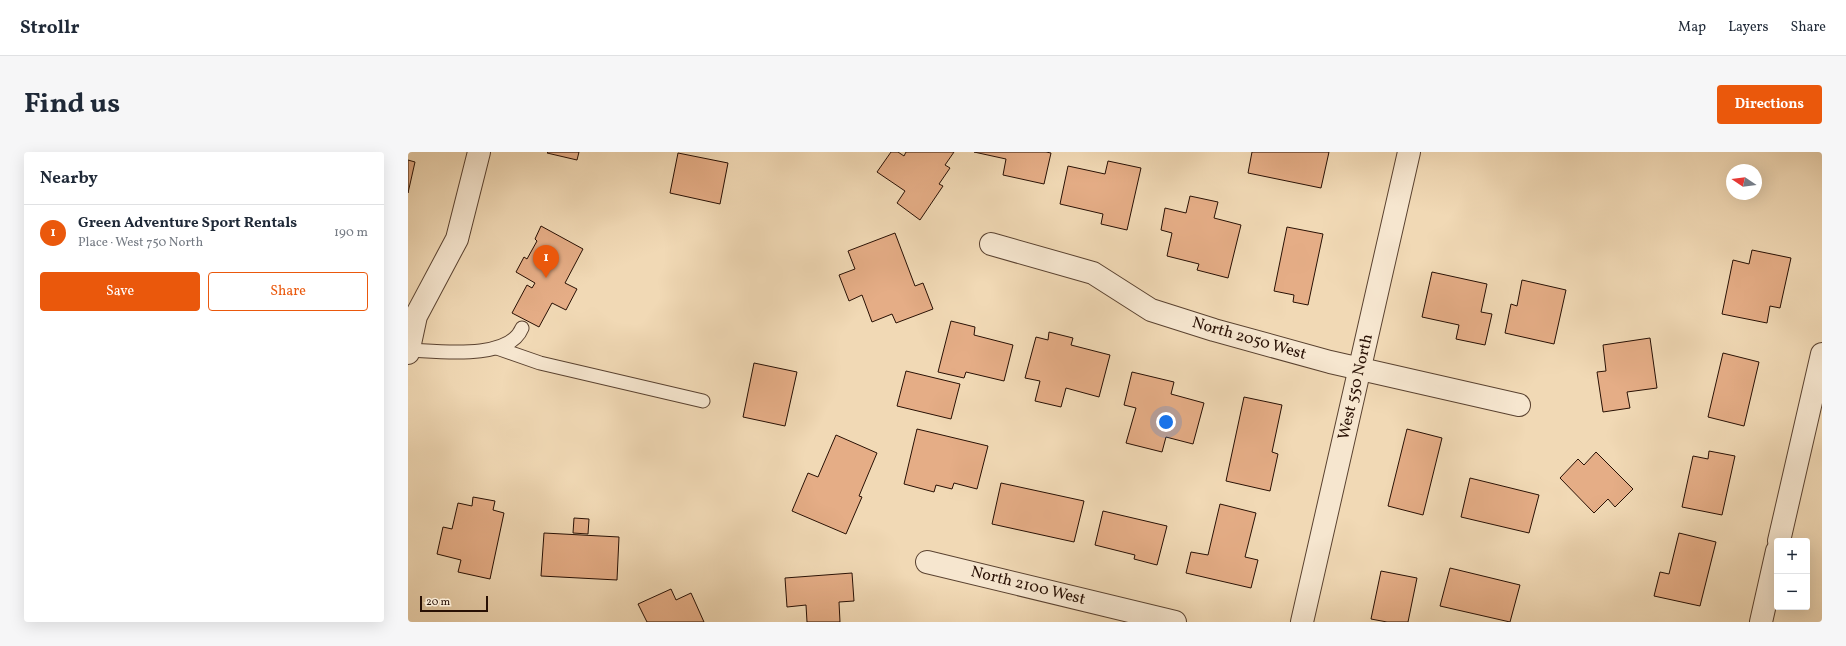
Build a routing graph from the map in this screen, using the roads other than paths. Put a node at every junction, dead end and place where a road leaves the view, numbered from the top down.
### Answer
1 (479, 152) edge
2 (1409, 152) edge
3 (991, 244) dead end
4 (522, 328) dead end
5 (497, 348) junction
6 (408, 352) edge
7 (1822, 354) edge
8 (1361, 369) junction
9 (703, 401) dead end
10 (1519, 406) dead end
11 (1780, 538) edge
12 (927, 562) dead end
13 (1774, 564) edge
14 (1175, 622) edge
15 (1302, 622) edge
16 (1761, 622) edge

1 - 6 street
2 - 8 street, West 550 North
3 - 8 street, North 2050 West
4 - 5 lane
5 - 6 lane
5 - 9 lane
7 - 11 street
8 - 10 street, North 2050 West
8 - 15 street, West 550 North
12 - 14 street, North 2100 West
13 - 16 street

